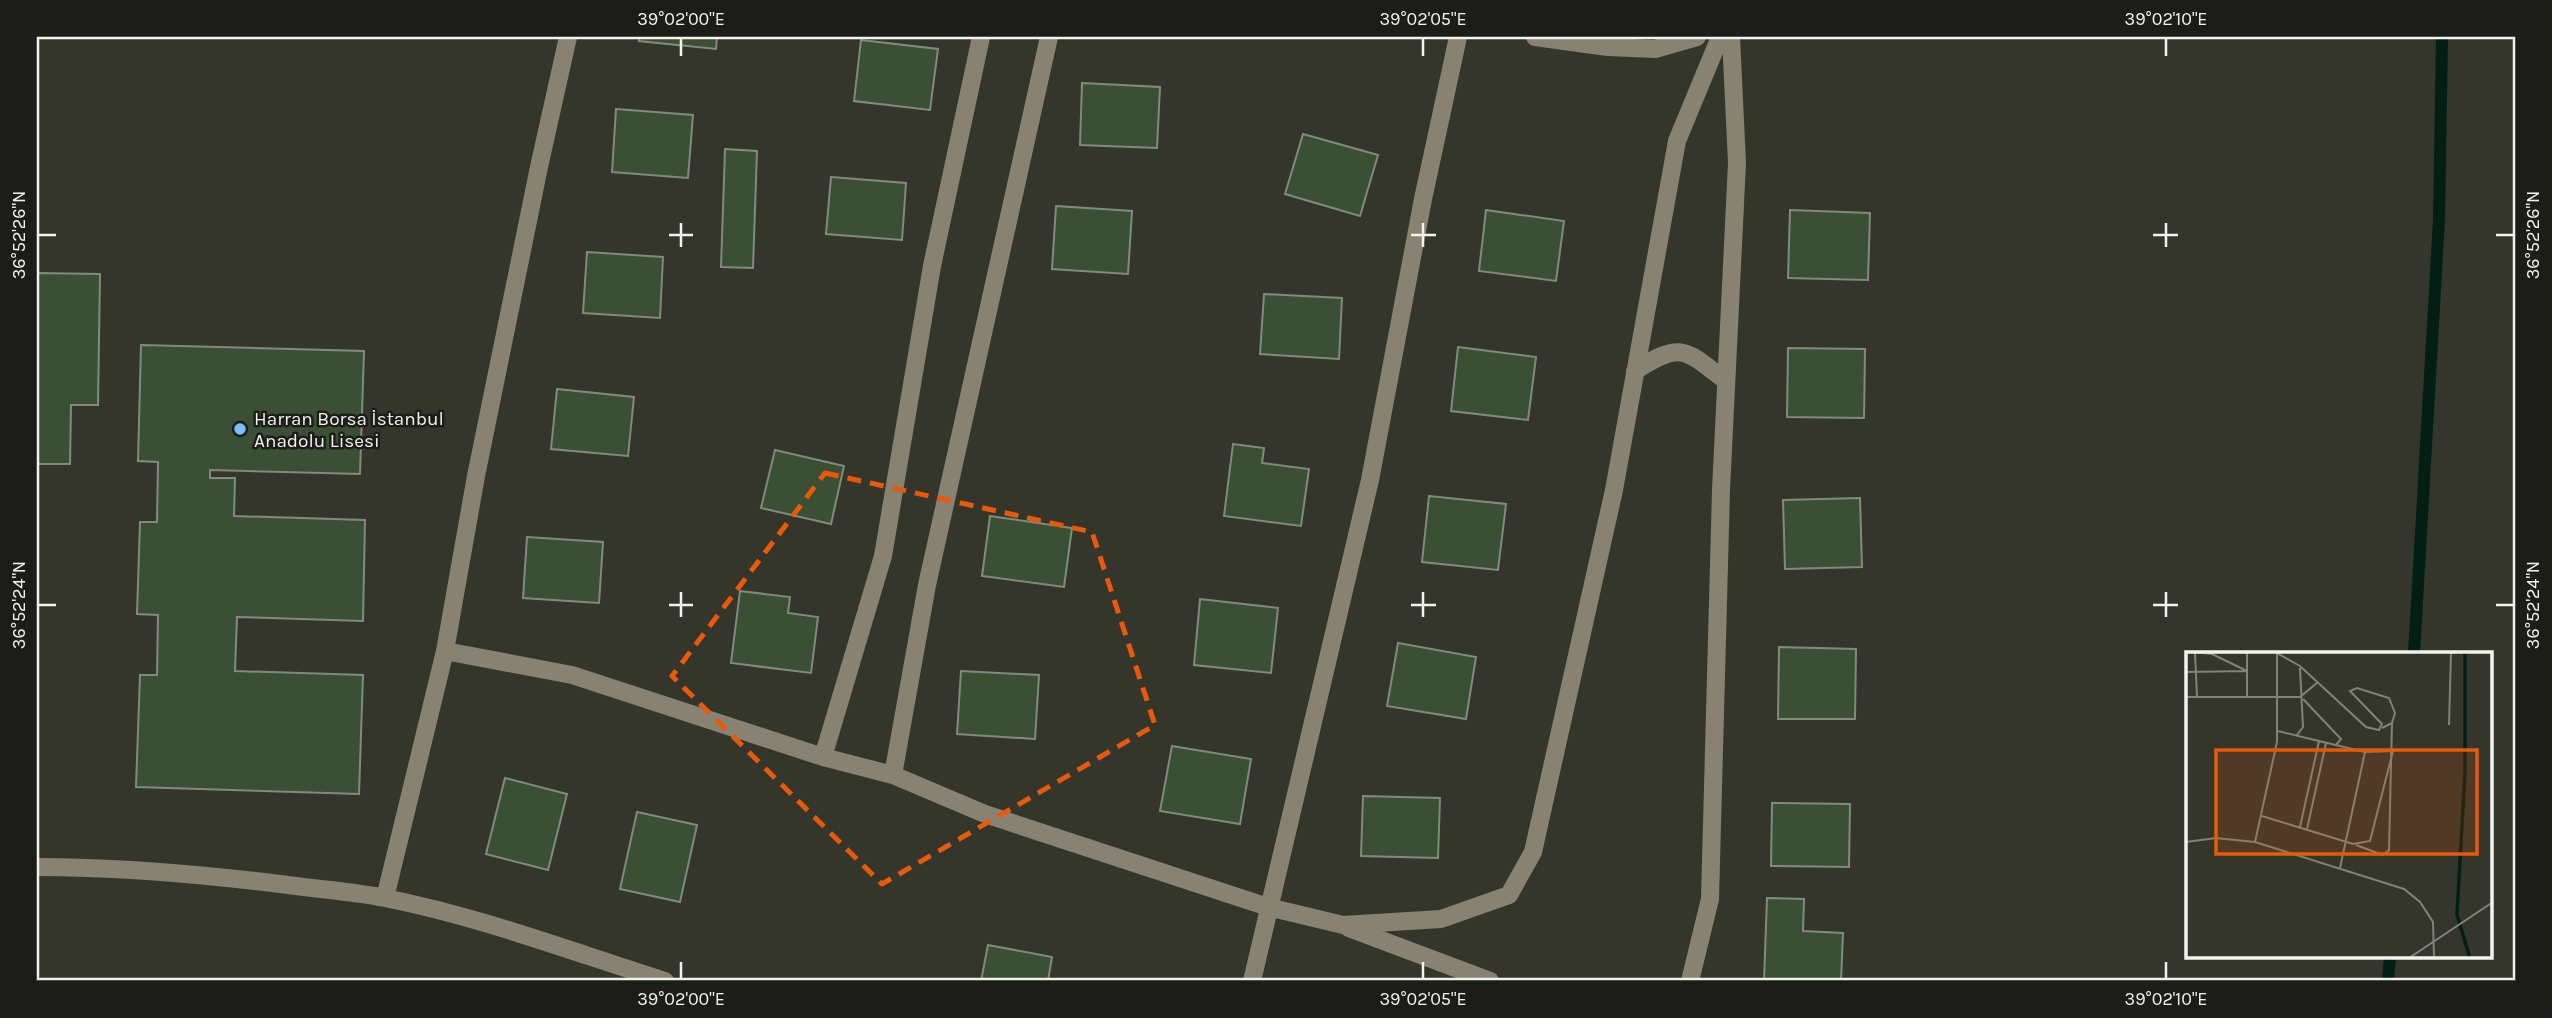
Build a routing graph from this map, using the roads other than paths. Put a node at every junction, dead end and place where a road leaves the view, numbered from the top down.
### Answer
1 (568, 37) edge
2 (981, 37) edge
3 (1049, 37) edge
4 (1458, 37) edge
5 (1535, 37) edge
6 (1697, 37) edge
7 (1720, 37) edge
8 (1731, 37) edge
9 (1635, 371) junction
10 (1726, 381) junction
11 (445, 651) junction
12 (823, 757) junction
13 (893, 775) junction
14 (37, 867) edge
15 (385, 898) junction
16 (1268, 907) junction
17 (1343, 925) junction
18 (665, 981) edge
19 (1252, 981) edge
20 (1490, 981) edge
21 (1690, 981) edge

1 - 11 street
2 - 12 street
3 - 13 street
4 - 16 street
5 - 6 street
7 - 9 street
8 - 10 street
9 - 10 street
9 - 17 street
10 - 21 street
11 - 12 street
11 - 15 street
12 - 13 street
13 - 16 street
14 - 15 street
15 - 18 street
16 - 17 street
16 - 19 street
17 - 20 street

